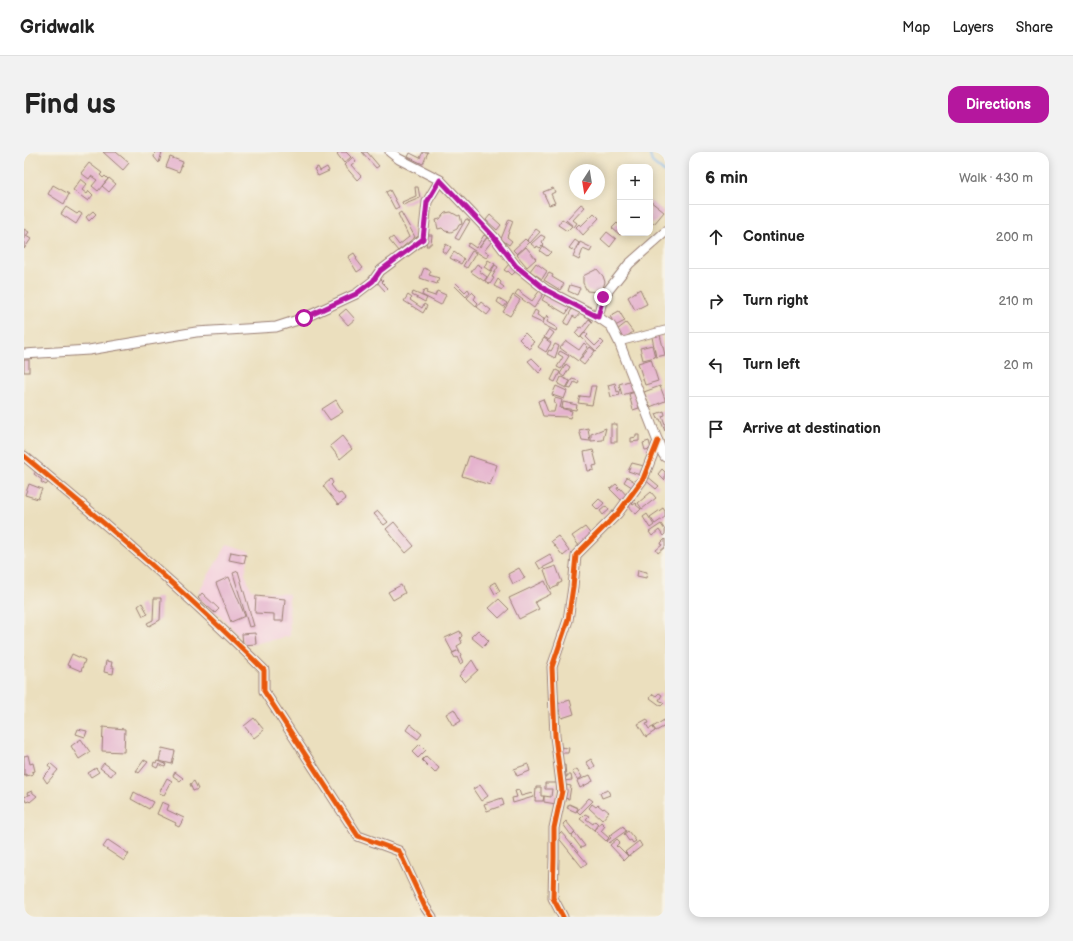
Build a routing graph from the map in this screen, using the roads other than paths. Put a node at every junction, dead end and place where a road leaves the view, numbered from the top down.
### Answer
1 (390, 152) edge
2 (440, 180) junction
3 (665, 232) edge
4 (598, 317) junction
5 (665, 330) edge
6 (619, 342) junction
7 (24, 354) edge
8 (658, 441) junction
9 (24, 456) edge
10 (665, 457) edge
11 (432, 917) edge
12 (563, 917) edge

1 - 2 street
2 - 4 street
2 - 7 street
3 - 4 street
4 - 6 street
5 - 6 street
6 - 8 street
8 - 10 street
8 - 12 street
9 - 11 street

